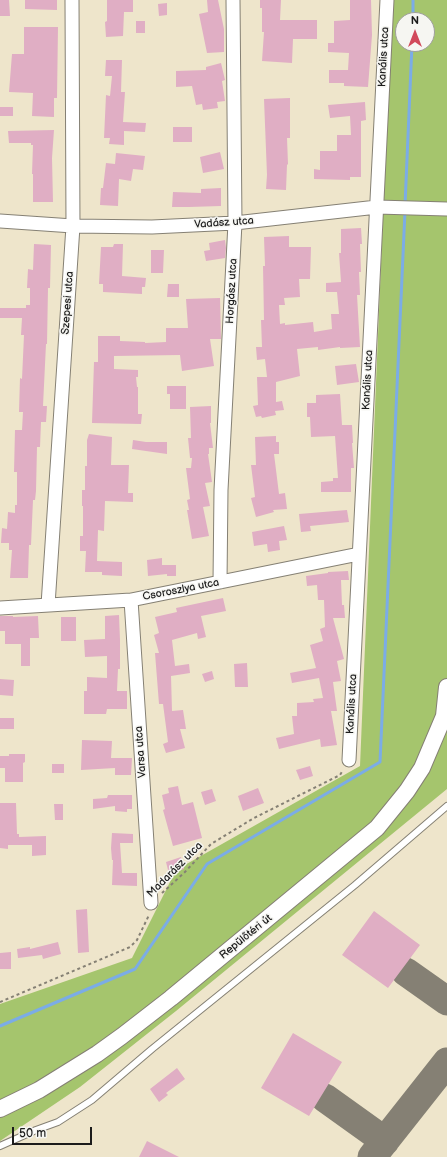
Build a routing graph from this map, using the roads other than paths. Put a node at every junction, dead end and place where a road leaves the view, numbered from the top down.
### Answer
1 (72, 0) edge
2 (233, 0) edge
3 (387, 0) edge
4 (377, 207) junction
5 (447, 209) edge
6 (0, 220) edge
7 (235, 223) junction
8 (73, 226) junction
9 (359, 554) junction
10 (220, 582) junction
11 (131, 600) junction
12 (48, 605) junction
13 (0, 608) edge
14 (447, 687) edge
15 (445, 716) edge
16 (349, 760) road end
17 (447, 806) edge
18 (151, 903) road end
19 (0, 1109) edge
20 (0, 1146) edge

1 - 8 street, Szepesi utca
2 - 7 street, Horgász utca
3 - 4 street, Kanális utca
4 - 5 street, Vadász utca
4 - 7 street, Vadász utca
4 - 9 street, Kanális utca
6 - 8 street, Vadász utca
7 - 8 street, Vadász utca
7 - 10 street, Horgász utca
8 - 12 street, Szepesi utca
9 - 10 street, Csoroszlya utca
9 - 16 street, Kanális utca
10 - 11 street, Csoroszlya utca
11 - 12 street, Csoroszlya utca
11 - 18 street, Varsa utca
12 - 13 street, Csoroszlya utca
14 - 15 street, Repülőtéri út
15 - 19 street, Repülőtéri út
17 - 20 lane

